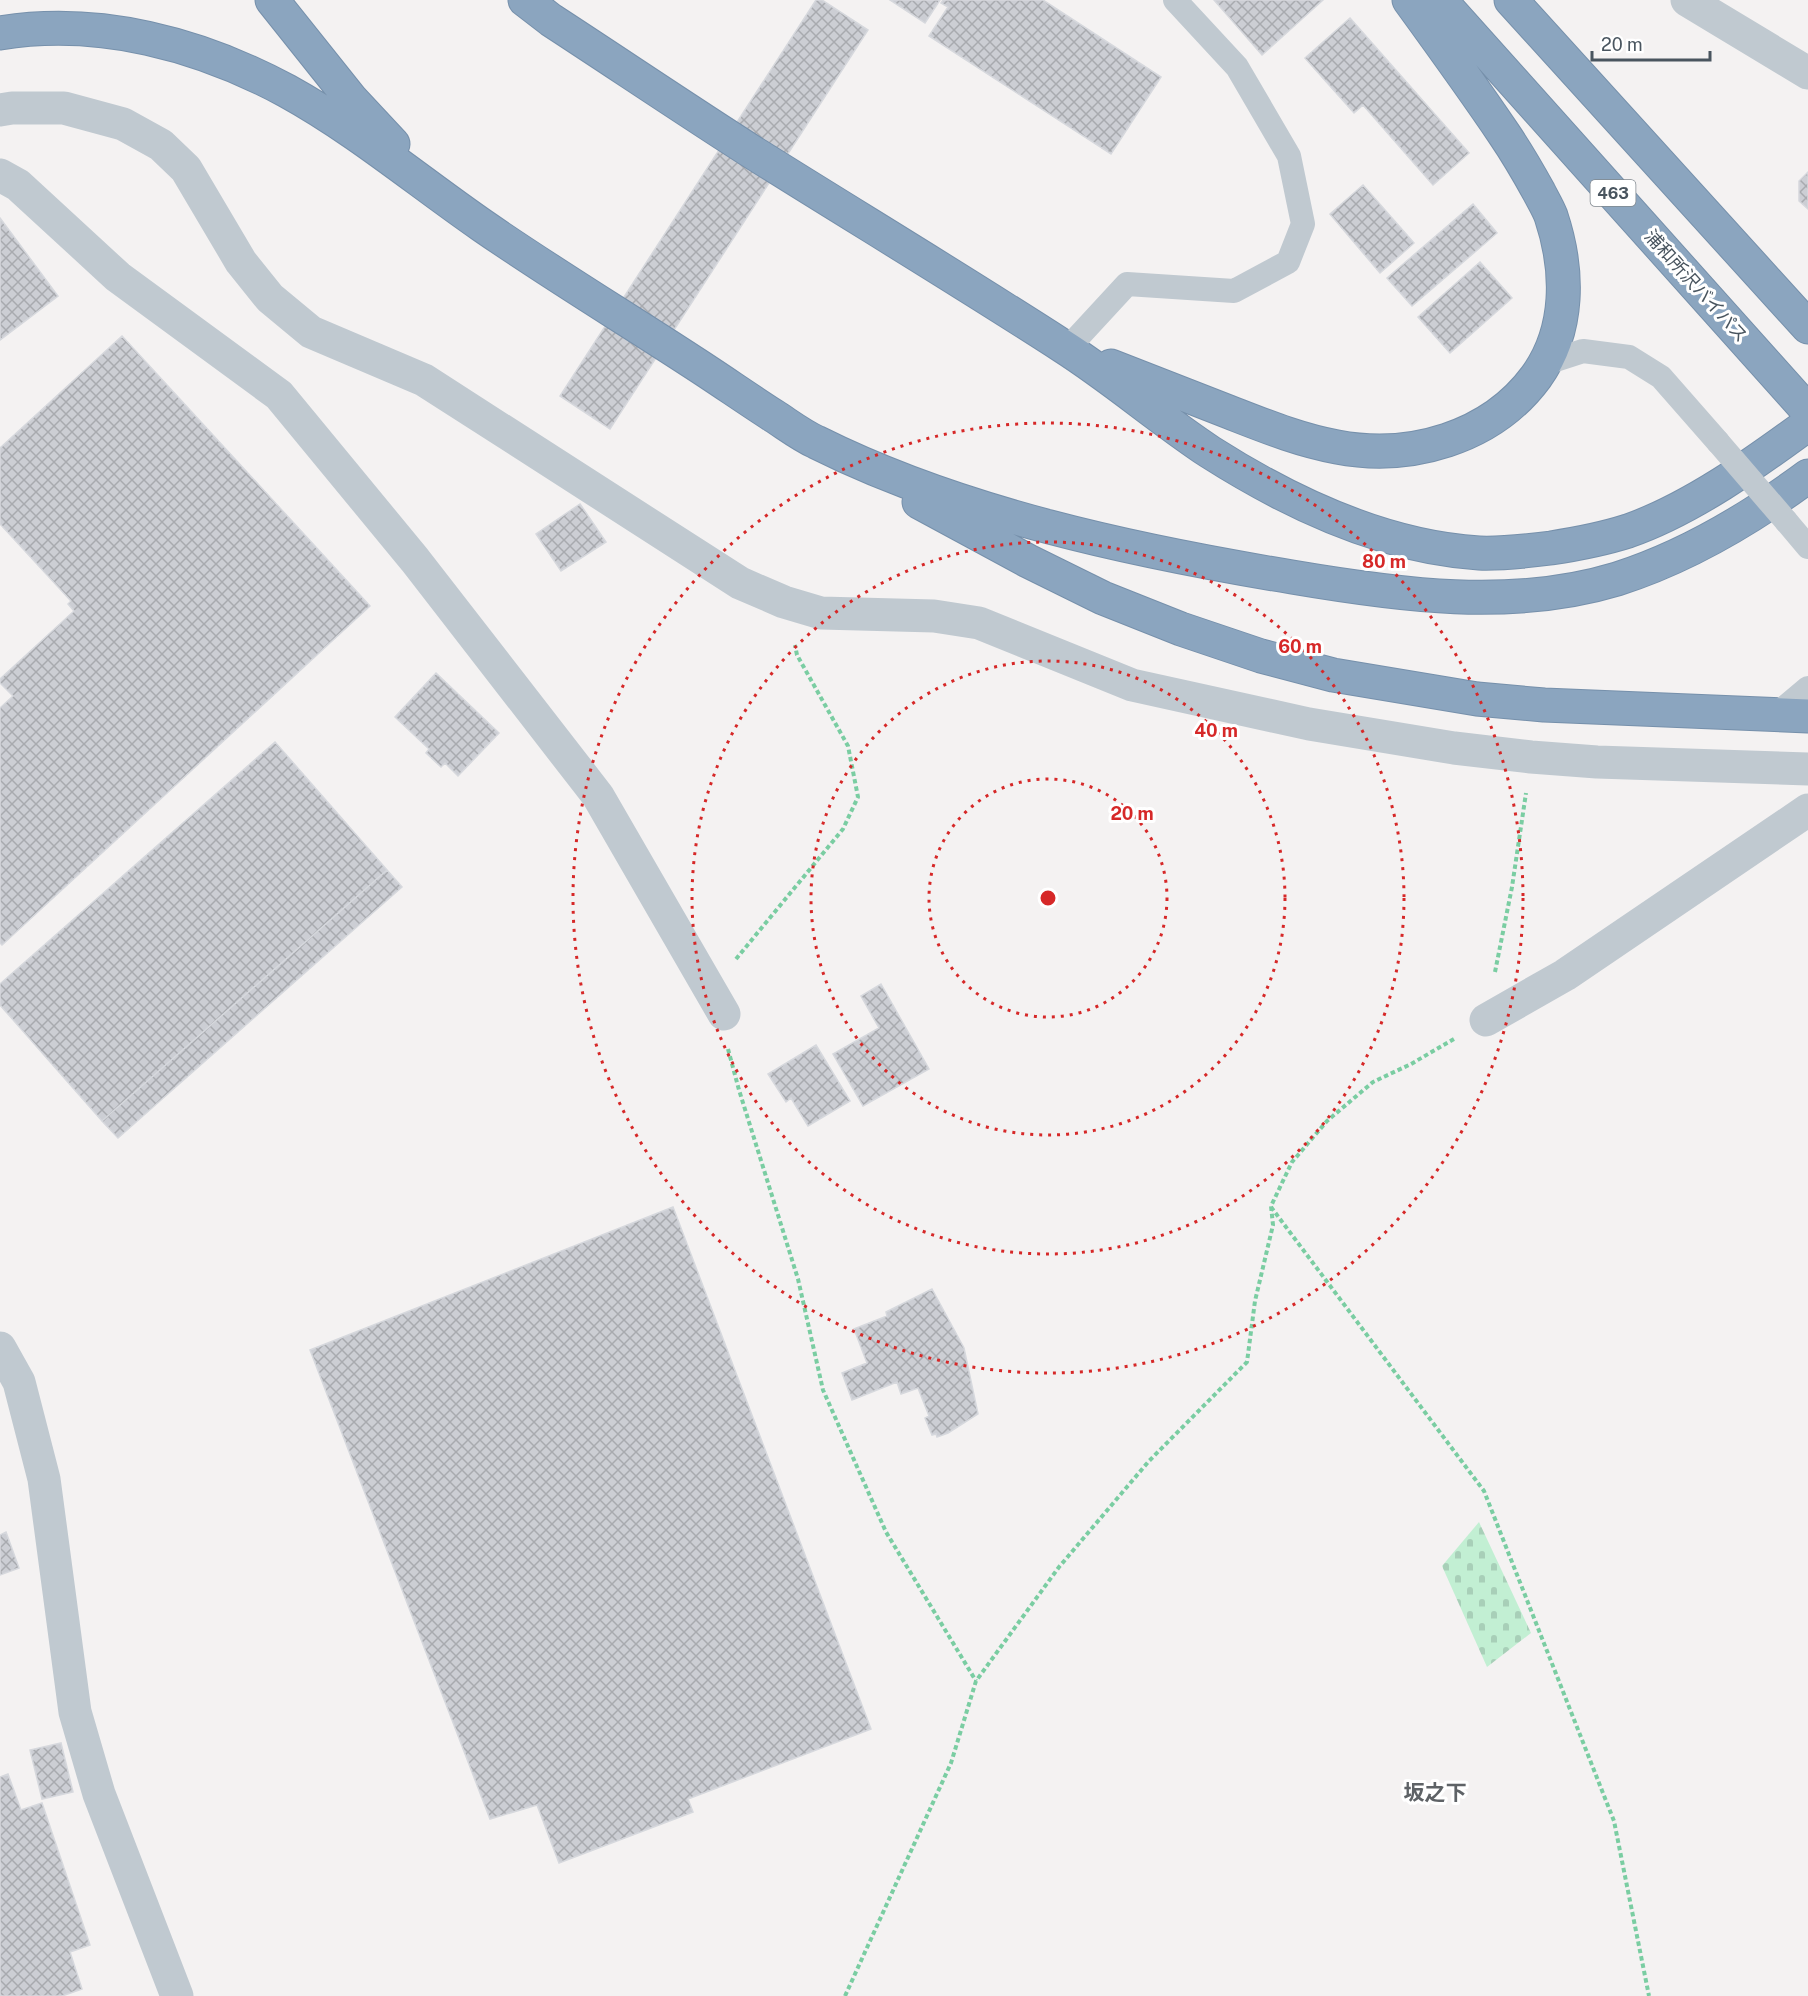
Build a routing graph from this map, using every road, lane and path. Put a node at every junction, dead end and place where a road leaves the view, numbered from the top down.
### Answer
1 (272, 0) edge
2 (518, 0) edge
3 (525, 0) edge
4 (1175, 0) edge
5 (1409, 0) edge
6 (1440, 0) edge
7 (1511, 0) edge
8 (1687, 0) edge
9 (551, 20) junction
10 (0, 33) edge
11 (1808, 73) edge
12 (1596, 93) junction
13 (0, 110) edge
14 (0, 175) edge
15 (488, 229) junction
16 (1808, 294) edge
17 (1808, 327) edge
18 (1067, 349) junction
19 (1546, 363) junction
20 (1808, 411) edge
21 (1808, 424) edge
22 (812, 440) junction
23 (1808, 476) edge
24 (1808, 547) edge
25 (784, 602) junction
26 (1808, 688) edge
27 (1792, 715) edge
28 (1531, 757) junction
29 (1808, 769) edge
30 (1808, 810) edge
31 (724, 1014) junction
32 (1486, 1020) junction
33 (1270, 1206) junction
34 (0, 1348) edge
35 (976, 1681) junction
36 (177, 1996) edge
37 (845, 1996) edge
38 (1649, 1996) edge

1 - 15 highway
2 - 9 highway
3 - 9 highway
4 - 18 lane
5 - 19 highway
6 - 20 highway, 浦和所沢バイパス / 463
7 - 12 highway
8 - 11 street
9 - 18 highway
10 - 15 highway
12 - 16 highway
12 - 17 highway
13 - 25 street
14 - 31 street
15 - 22 highway
18 - 19 highway
18 - 21 highway
19 - 24 lane, bridge
22 - 23 highway
22 - 27 highway
25 - 28 street
25 - 31 path
26 - 27 lane
28 - 29 street
28 - 32 path
30 - 32 street
31 - 35 path
32 - 33 path
33 - 35 path
33 - 38 path
34 - 36 street
35 - 37 path

